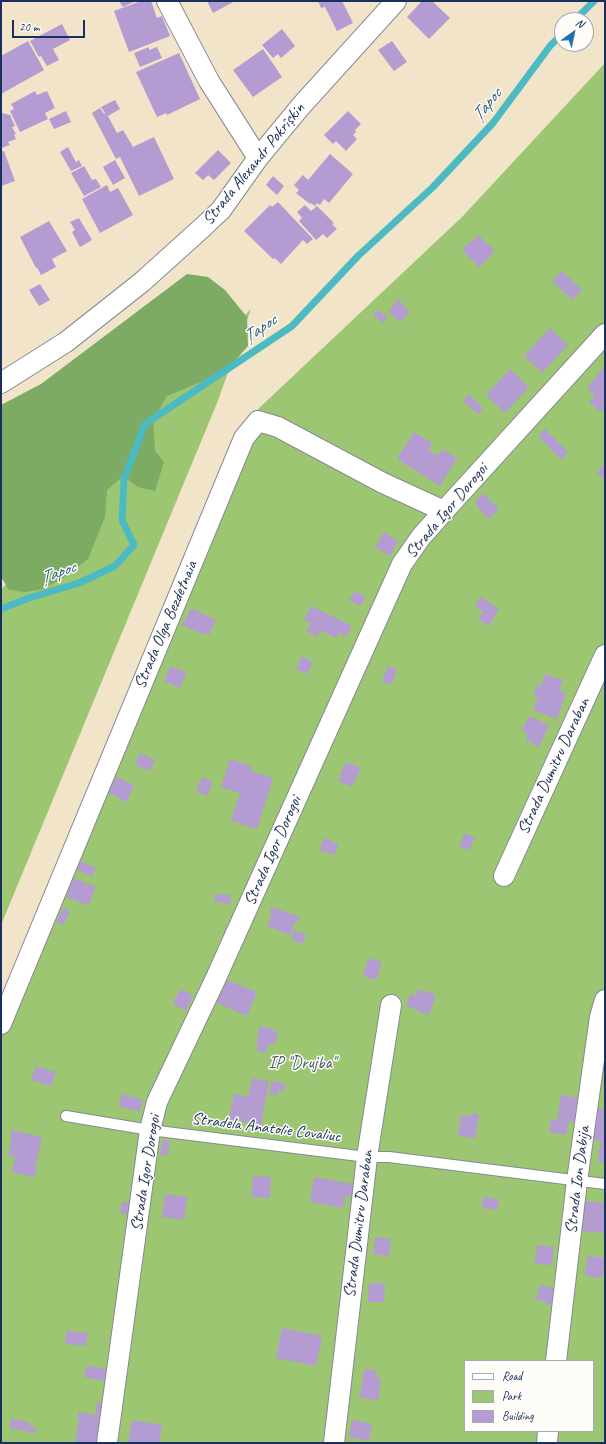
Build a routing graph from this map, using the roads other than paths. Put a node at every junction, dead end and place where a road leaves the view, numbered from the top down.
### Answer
1 (167, 1) edge
2 (396, 1) edge
3 (258, 158) junction
4 (605, 334) edge
5 (1, 383) edge
6 (444, 511) junction
7 (605, 655) edge
8 (504, 876) dead end
9 (605, 1000) edge
10 (391, 1005) dead end
11 (1, 1024) edge
12 (66, 1116) dead end
13 (150, 1130) junction
14 (366, 1157) junction
15 (577, 1181) junction
16 (605, 1184) edge
17 (556, 1360) edge
18 (548, 1432) edge
19 (108, 1443) edge
20 (334, 1443) edge
21 (547, 1443) edge

1 - 3 street
2 - 3 street, Strada Alexandr Pokrîșkin
3 - 5 street, Strada Alexandr Pokrîșkin
4 - 6 street, Strada Igor Dorogoi
6 - 11 street, Strada Olga Bezdetnaia
6 - 13 street, Strada Igor Dorogoi
7 - 8 street, Strada Dumitru Daraban
9 - 15 street, Strada Ion Dabija
10 - 14 street, Strada Dumitru Daraban
12 - 13 lane, Stradela Anatolie Covaliuc
13 - 14 lane, Stradela Anatolie Covaliuc
13 - 19 street, Strada Igor Dorogoi
14 - 15 lane, Stradela Anatolie Covaliuc
14 - 20 street, Strada Dumitru Daraban
15 - 16 lane, Stradela Anatolie Covaliuc
15 - 17 street, Strada Ion Dabija
18 - 21 street

